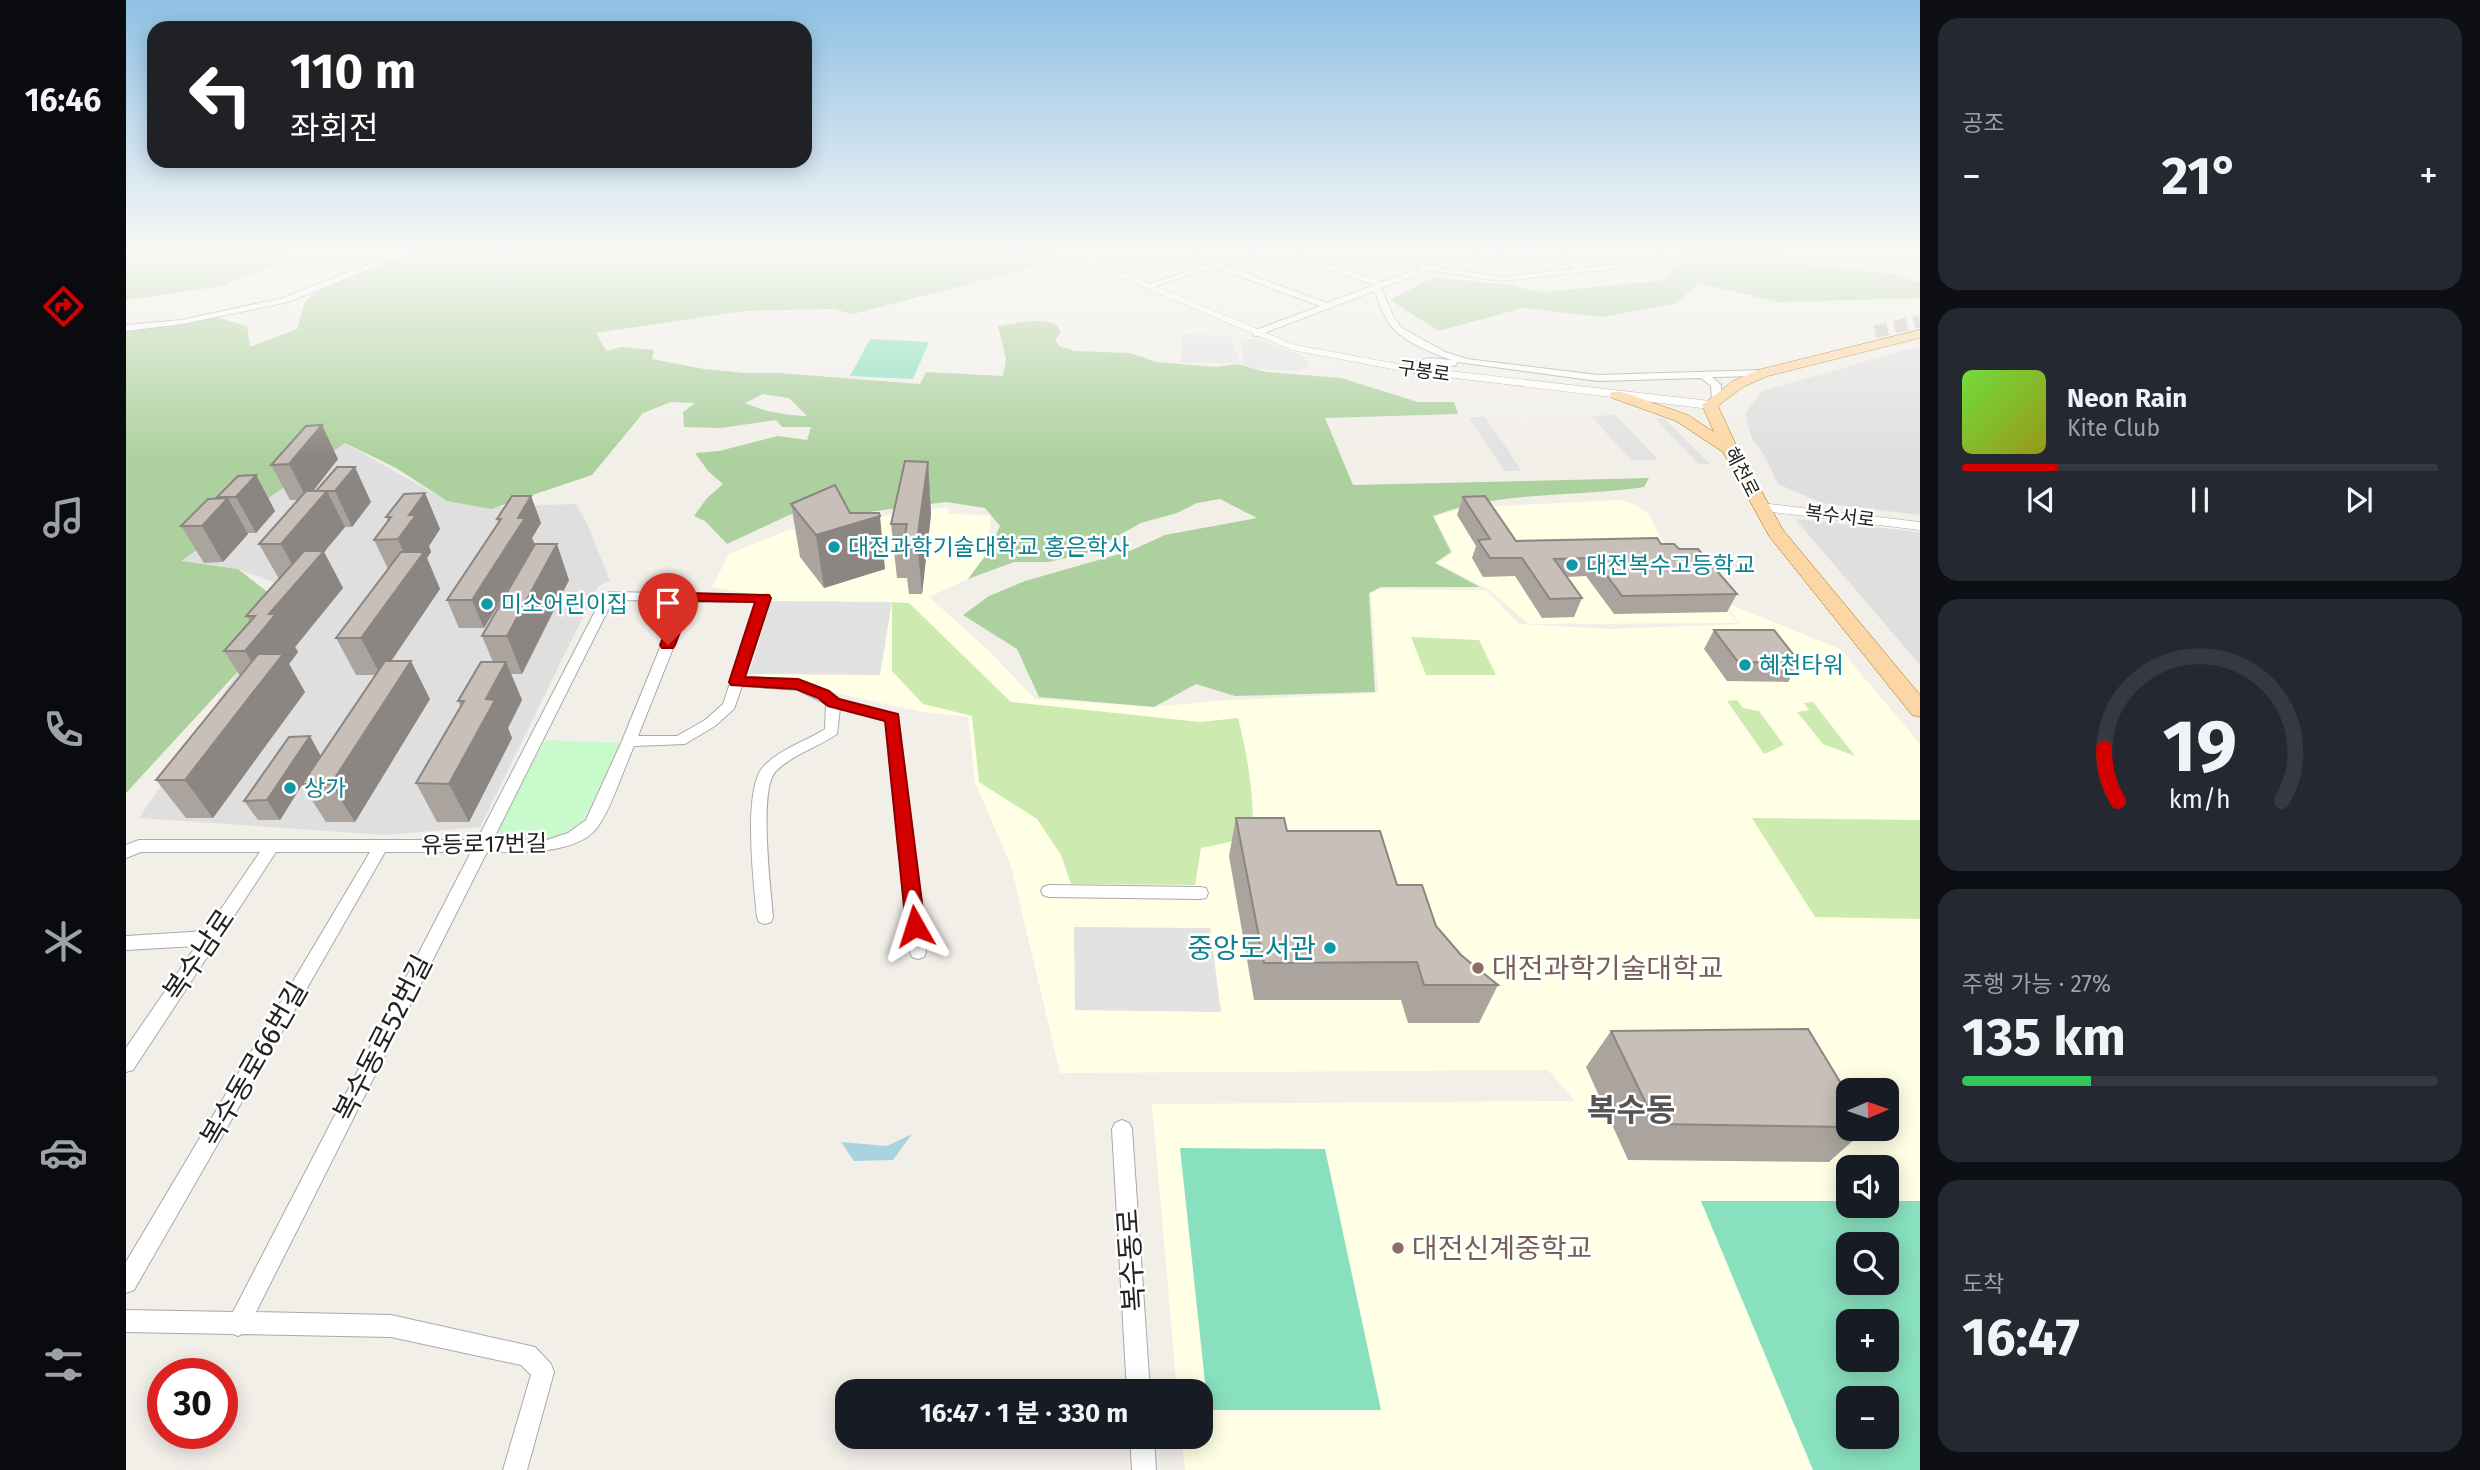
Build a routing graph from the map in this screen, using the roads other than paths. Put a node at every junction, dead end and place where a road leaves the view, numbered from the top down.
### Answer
1 (192, 320) edge
2 (1225, 320) edge
3 (1289, 320) edge
4 (1392, 320) edge
5 (126, 327) edge
6 (1875, 332) tunnel mouth
7 (1256, 333) junction
8 (1920, 334) edge
9 (1482, 365) junction
10 (1414, 370) junction
11 (1763, 373) junction
12 (1703, 375) junction
13 (1617, 395) junction
14 (1713, 402) junction
15 (1730, 449) junction
16 (1761, 507) junction
17 (1920, 526) edge
18 (687, 597) junction
19 (736, 682) junction
20 (833, 702) junction
21 (1920, 710) edge
22 (629, 741) junction
23 (272, 846) junction
24 (381, 846) junction
25 (480, 847) junction
26 (126, 852) edge
27 (1049, 891) dead end
28 (1200, 892) dead end
29 (765, 917) dead end
30 (210, 938) junction
31 (126, 943) edge
32 (918, 952) dead end
33 (126, 1064) edge
34 (1122, 1129) dead end
35 (126, 1282) edge
36 (126, 1321) edge
37 (238, 1325) junction
38 (1138, 1379) edge
39 (1143, 1449) edge
40 (515, 1470) edge
41 (1144, 1470) edge

1 - 5 street
2 - 7 street, 구봉로
3 - 7 street
4 - 9 street
6 - 11 main road
7 - 10 street, 구봉로
8 - 11 main road
9 - 10 street
9 - 12 street
10 - 13 street, 구봉로
11 - 12 street
11 - 14 main road
12 - 14 street
13 - 14 street, 구봉로
13 - 15 main road
14 - 15 main road, 혜천로
15 - 16 main road, 혜천로
16 - 17 street, 복수서로
16 - 21 main road, 혜천로
18 - 19 street, 복수동로52번길
18 - 22 street, 유등로17번길
18 - 25 street, 복수동로52번길
19 - 20 street
19 - 22 street, 복수동로52번길
20 - 29 street
20 - 32 street
22 - 25 street, 유등로17번길
23 - 24 street, 유등로17번길
23 - 26 street, 유등로17번길
23 - 30 street, 복수남로
24 - 25 street, 유등로17번길
24 - 35 street, 복수동로66번길
25 - 37 street, 복수동로52번길
27 - 28 street
30 - 31 street
30 - 33 street, 복수남로
34 - 38 street, 복수동로
36 - 37 street
37 - 40 street
39 - 41 street

